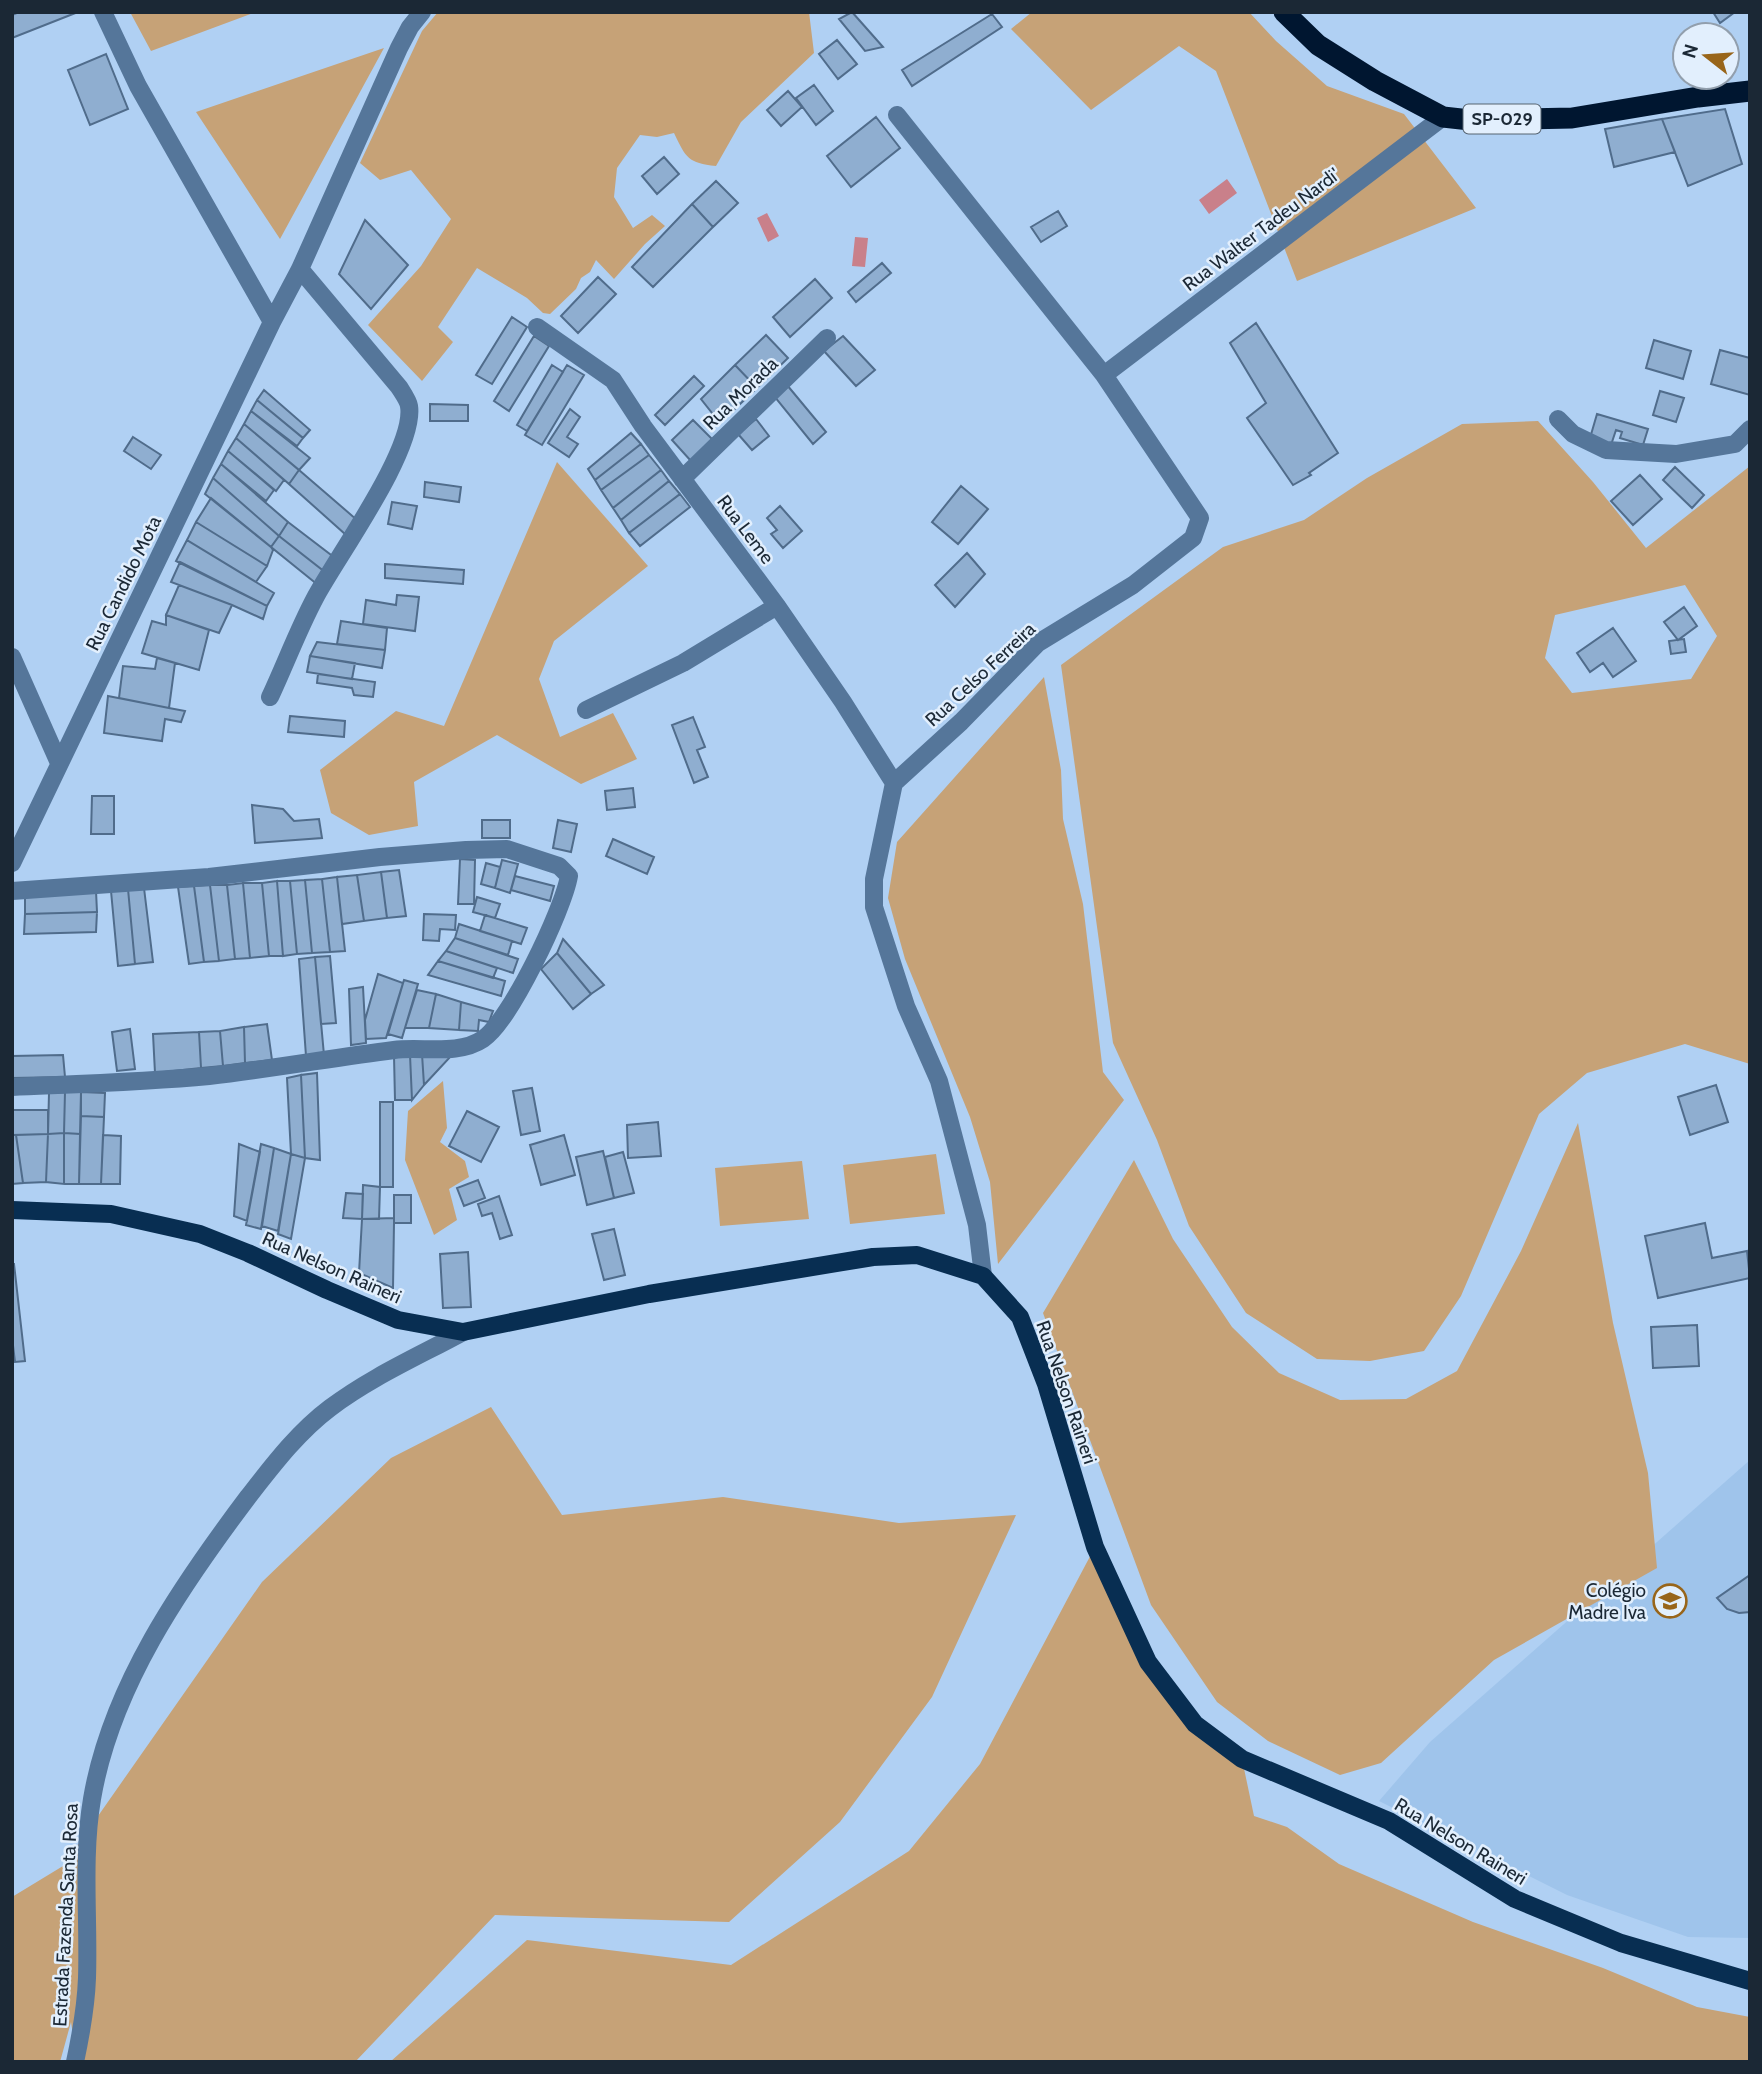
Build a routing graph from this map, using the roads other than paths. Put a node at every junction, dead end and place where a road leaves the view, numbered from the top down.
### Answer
1 (103, 12) edge
2 (422, 12) edge
3 (1284, 12) edge
4 (1750, 91) edge
5 (898, 115) dead end
6 (1443, 117) junction
7 (300, 269) junction
8 (272, 322) junction
9 (537, 327) dead end
10 (827, 338) dead end
11 (1104, 375) junction
12 (1558, 419) dead end
13 (1750, 429) edge
14 (1743, 442) edge
15 (682, 479) junction
16 (777, 606) junction
17 (12, 657) edge
18 (270, 697) dead end
19 (586, 709) dead end
20 (59, 763) junction
21 (894, 783) junction
22 (12, 863) edge
23 (12, 891) edge
24 (12, 1087) edge
25 (12, 1210) edge
26 (984, 1276) junction
27 (463, 1332) junction
28 (1750, 1981) edge
29 (75, 2062) edge

1 - 8 street
2 - 7 street, Rua Candido Mota
3 - 6 highway, SP-029
4 - 6 highway, SP-029
5 - 11 street, Rua Celso Ferreira
6 - 11 street, Rua Walter Tadeu Nardi'
7 - 8 street, Rua Candido Mota
7 - 18 street
8 - 20 street, Rua Candido Mota
9 - 15 street, Rua Leme
10 - 15 street, Rua Morada
11 - 21 street, Rua Celso Ferreira
12 - 14 street
13 - 14 street
15 - 16 street, Rua Leme
16 - 19 street
16 - 21 street, Rua Leme
17 - 20 street
20 - 22 street, Rua Candido Mota
21 - 26 street
23 - 24 street
25 - 27 main road, Rua Nelson Raineri
26 - 27 main road, Rua Nelson Raineri
26 - 28 main road, Rua Nelson Raineri
27 - 29 street, Estrada Fazenda Santa Rosa

